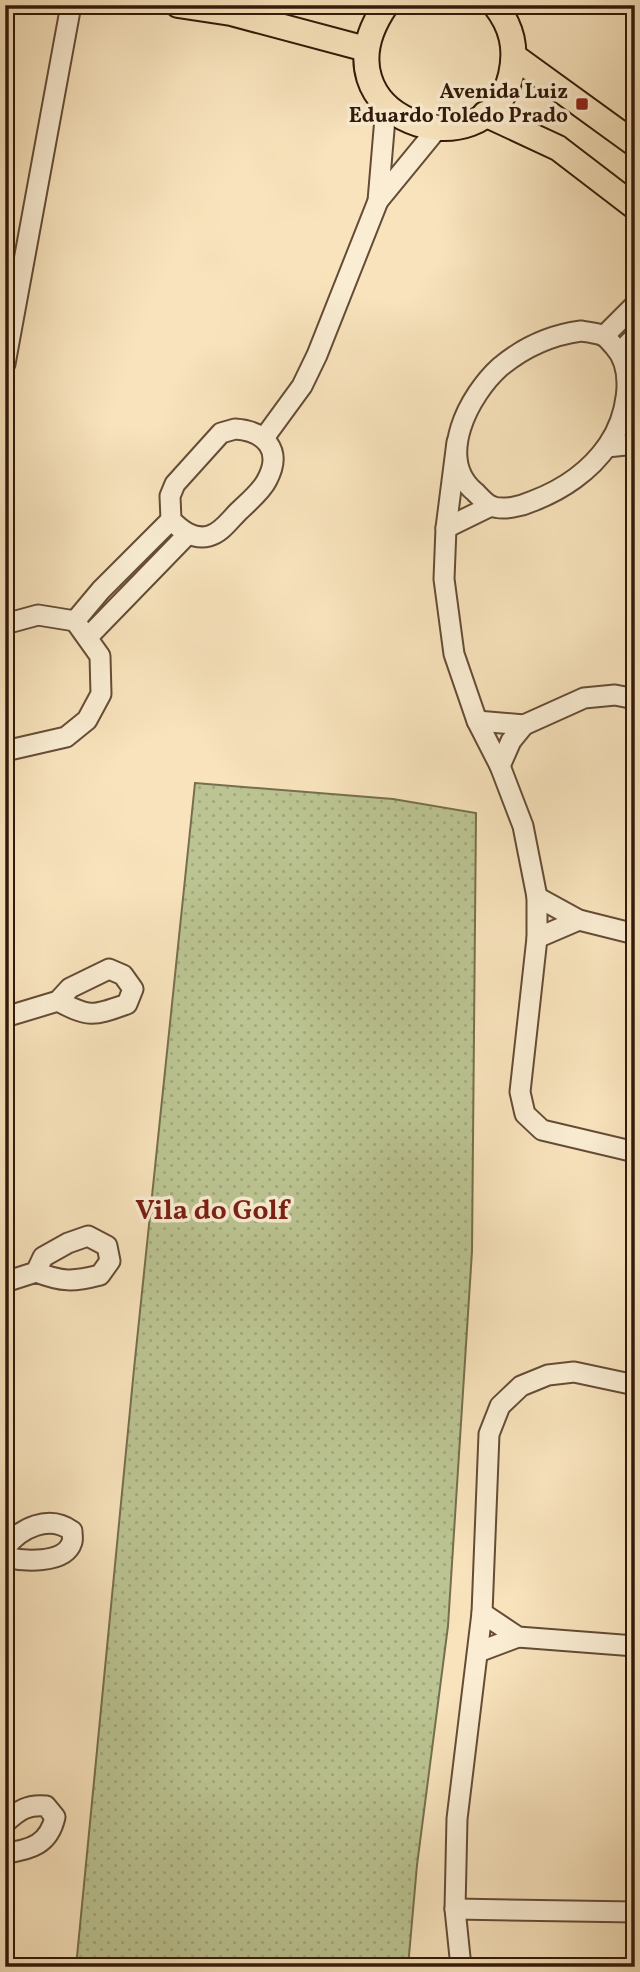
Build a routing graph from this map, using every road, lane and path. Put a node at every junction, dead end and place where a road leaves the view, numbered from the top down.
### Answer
1 (71, 5) edge
2 (178, 5) edge
3 (386, 5) edge
4 (495, 5) edge
5 (366, 49) junction
6 (515, 58) junction
7 (386, 106) junction
8 (485, 114) junction
9 (437, 130) junction
10 (635, 144) edge
11 (377, 201) junction
12 (635, 207) edge
13 (635, 305) edge
14 (604, 336) junction
15 (635, 337) edge
16 (620, 352) junction
17 (5, 364) edge
18 (624, 409) junction
19 (635, 425) edge
20 (264, 438) junction
21 (457, 442) junction
22 (635, 444) edge
23 (607, 447) junction
24 (491, 506) junction
25 (171, 520) junction
26 (446, 528) junction
27 (188, 534) junction
28 (75, 621) junction
29 (5, 624) edge
30 (88, 637) junction
31 (635, 699) edge
32 (477, 721) junction
33 (524, 724) junction
34 (5, 751) edge
35 (500, 766) junction
36 (537, 897) junction
37 (579, 920) junction
38 (635, 934) edge
39 (537, 938) junction
40 (58, 1002) dead end
41 (5, 1017) edge
42 (635, 1152) edge
43 (36, 1272) dead end
44 (5, 1282) edge
45 (635, 1385) edge
46 (5, 1548) edge
47 (5, 1557) edge
48 (482, 1613) junction
49 (518, 1637) junction
50 (635, 1646) edge
51 (478, 1652) junction
52 (5, 1823) edge
53 (5, 1853) edge
54 (455, 1909) junction
55 (635, 1912) edge
56 (461, 1967) edge

1 - 17 street
2 - 5 main road
3 - 5 main road
4 - 6 main road
5 - 7 main road
6 - 8 main road
6 - 10 main road
7 - 9 main road
7 - 11 street
8 - 9 main road
8 - 12 main road
9 - 11 street
11 - 20 street
13 - 14 street
14 - 16 street
14 - 21 street
15 - 16 street
16 - 18 street
18 - 19 street
18 - 23 street
20 - 25 street
20 - 27 street
21 - 24 street
21 - 26 street
22 - 23 street
23 - 24 street
24 - 26 street
25 - 27 street
25 - 28 street
26 - 32 street
27 - 30 street
28 - 29 street
28 - 30 street
30 - 34 street
31 - 33 street
32 - 33 street
32 - 35 street
33 - 35 street
35 - 36 street
36 - 37 street
36 - 39 street
37 - 38 street
37 - 39 street
39 - 42 street
40 - 41 street
43 - 44 street
45 - 48 street
46 - 47 street
48 - 49 street
48 - 51 street
49 - 50 street
49 - 51 street
51 - 54 street
52 - 53 street
54 - 55 street
54 - 56 street

